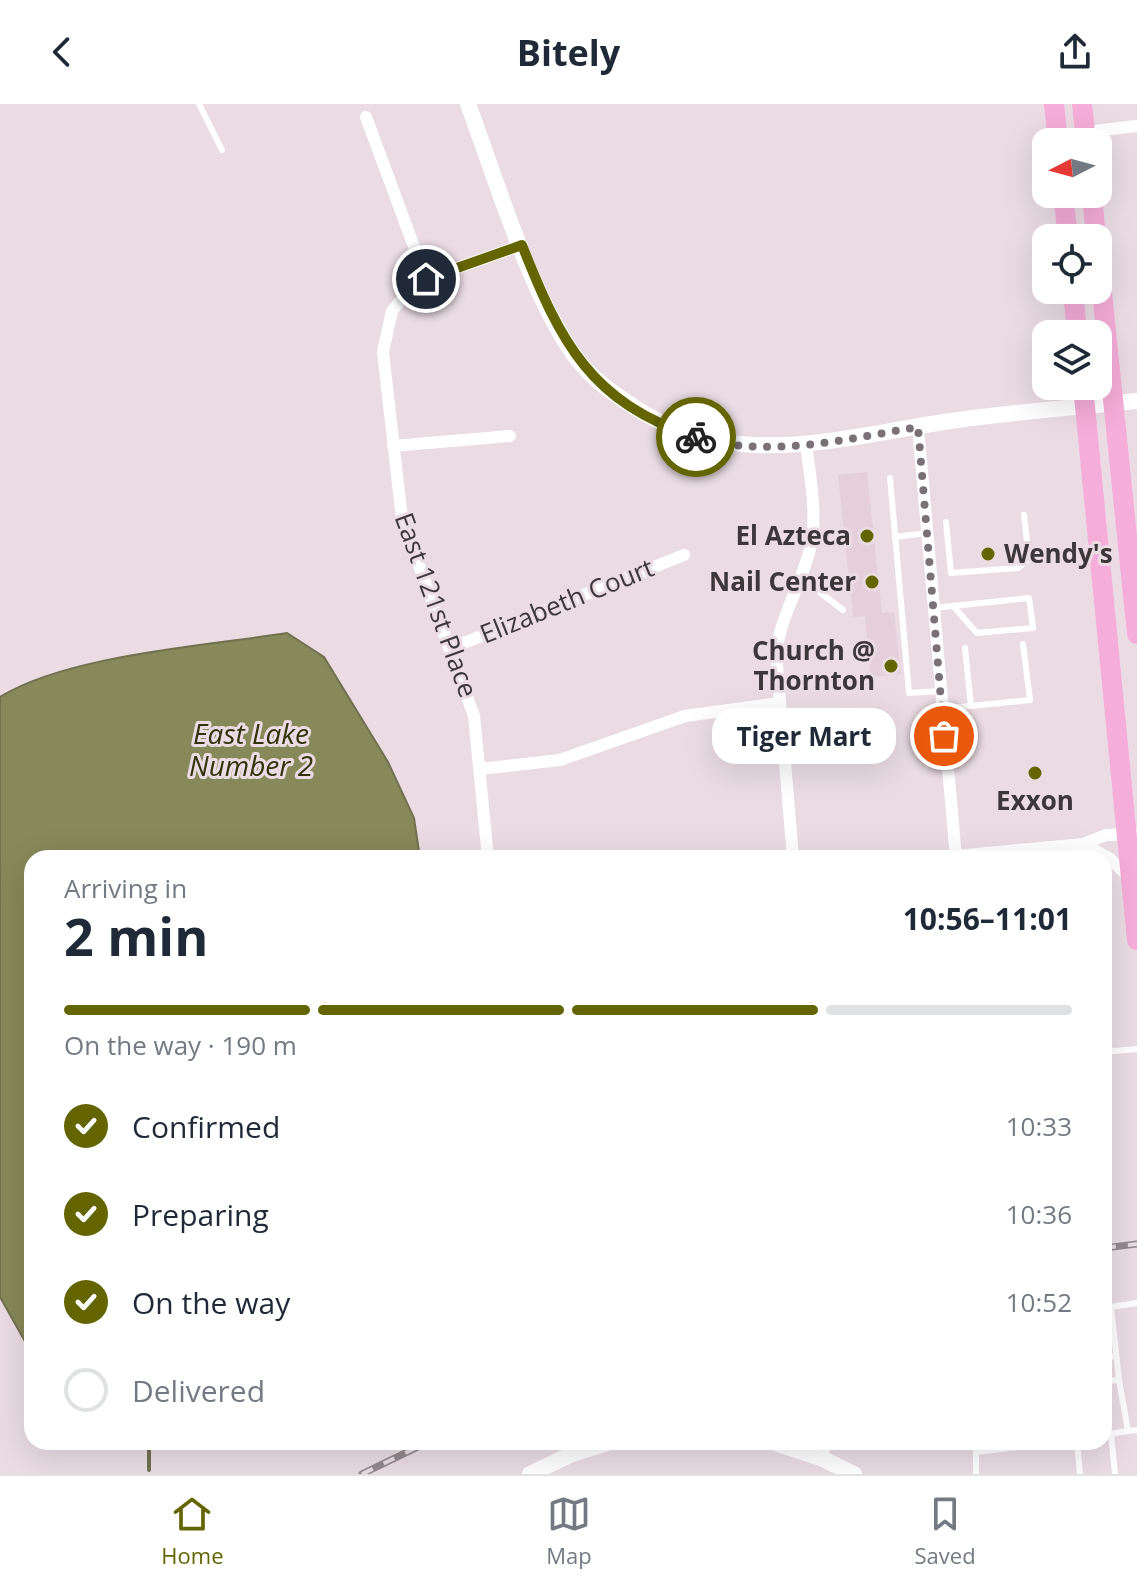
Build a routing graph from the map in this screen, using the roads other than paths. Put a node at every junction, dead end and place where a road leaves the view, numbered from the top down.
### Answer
1 (199, 104) edge
2 (468, 104) edge
3 (1054, 104) edge
4 (1082, 104) edge
5 (366, 117) dead end
6 (1137, 126) edge
7 (1057, 128) edge
8 (1085, 128) edge
9 (1112, 131) edge
10 (222, 150) dead end
11 (522, 245) junction
12 (426, 279) junction
13 (1103, 304) edge
14 (1063, 400) edge
15 (1084, 400) edge
16 (1099, 400) edge
17 (1137, 401) edge
18 (1114, 404) junction
19 (918, 427) junction
20 (510, 436) dead end
21 (806, 444) junction
22 (393, 446) junction
23 (890, 478) dead end
24 (1024, 515) dead end
25 (946, 522) dead end
26 (927, 533) junction
27 (895, 537) junction
28 (684, 555) dead end
29 (801, 578) junction
30 (953, 606) junction
31 (933, 608) junction
32 (843, 610) dead end
33 (1137, 634) edge
34 (1023, 644) dead end
35 (451, 648) junction
36 (965, 648) dead end
37 (940, 691) junction
38 (779, 703) junction
39 (971, 706) junction
40 (941, 709) junction
41 (480, 769) junction
42 (1132, 835) edge
43 (1083, 844) junction
44 (487, 850) edge
45 (792, 850) edge
46 (955, 850) edge
47 (1024, 850) edge
48 (1096, 850) edge
49 (1112, 862) edge
50 (1130, 878) junction
51 (1137, 940) edge
52 (1137, 1049) edge
53 (1112, 1051) edge
54 (1137, 1303) edge
55 (1112, 1307) edge
56 (1112, 1323) edge
57 (1114, 1330) joint
58 (1116, 1356) junction
59 (1112, 1357) edge
60 (1112, 1380) edge
61 (1119, 1380) junction
62 (1137, 1430) edge
63 (1128, 1431) junction
64 (1112, 1433) edge
65 (585, 1450) edge
66 (796, 1450) edge
67 (827, 1450) edge
68 (993, 1450) edge
69 (1078, 1450) edge
70 (1111, 1450) edge
71 (823, 1459) junction
72 (530, 1474) edge
73 (854, 1474) edge
74 (976, 1474) edge
75 (1080, 1474) edge
76 (1115, 1474) edge

1 - 10 lane
2 - 11 street
3 - 7 main road
4 - 8 main road
5 - 12 street
6 - 9 street
11 - 12 street, East 121st Place
11 - 21 street
12 - 22 street, East 121st Place
13 - 18 main road
14 - 19 street
15 - 42 main road
16 - 18 street
17 - 18 street
18 - 33 main road
19 - 21 street
19 - 26 street
20 - 22 street
21 - 29 street
22 - 35 street, East 121st Place
23 - 27 lane
24 - 25 lane
26 - 27 lane
26 - 31 street
27 - 37 lane
28 - 35 street, Elizabeth Court
29 - 32 lane
29 - 38 street
30 - 30 lane
30 - 31 lane
31 - 37 street
34 - 39 lane
35 - 41 street, East 121st Place
36 - 39 lane
37 - 40 street
38 - 41 street
38 - 45 street
39 - 40 lane
40 - 46 street
41 - 44 street, East 121st Place
42 - 43 street
42 - 50 main road
43 - 47 street
43 - 48 street
49 - 50 street
50 - 51 main road
52 - 53 lane
54 - 55 lane
56 - 57 lane
57 - 58 lane
58 - 59 lane
58 - 61 lane
60 - 61 lane
61 - 63 lane
62 - 63 lane
63 - 64 lane
65 - 72 street
66 - 71 street
67 - 71 lane
68 - 74 lane
69 - 75 lane
70 - 76 lane
71 - 73 street

